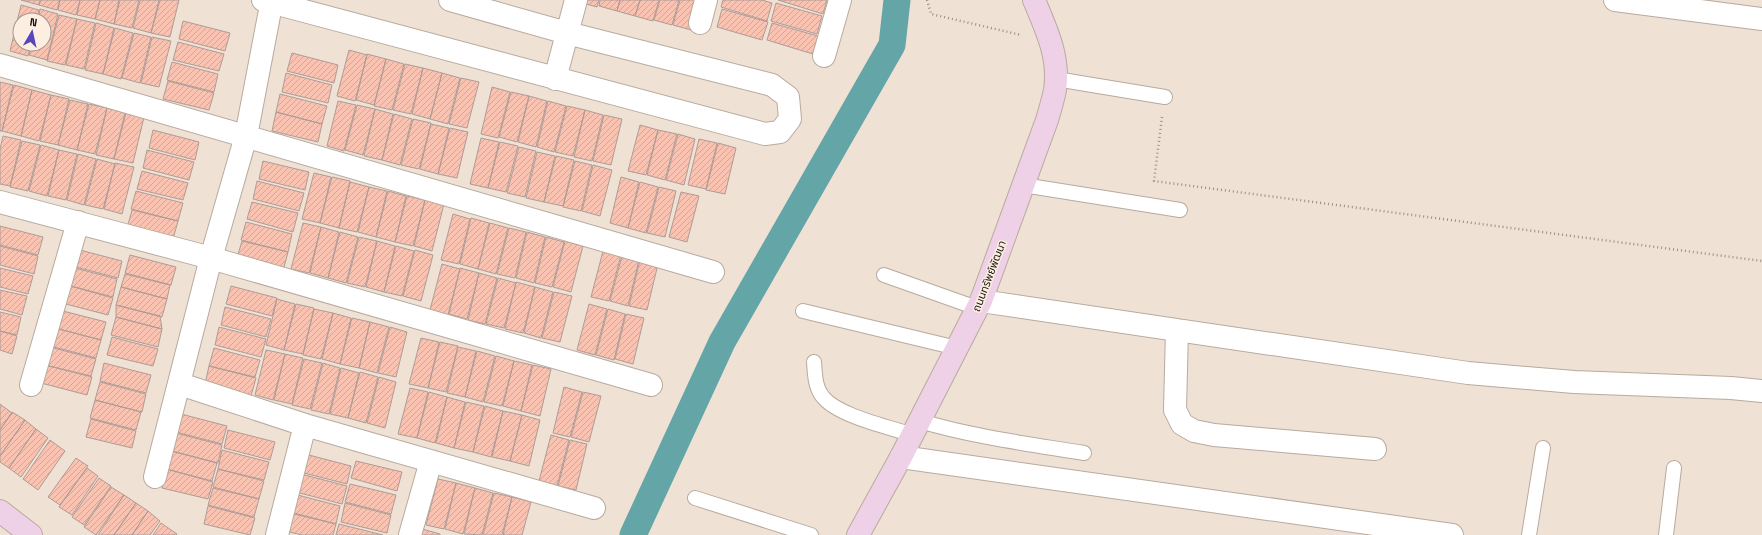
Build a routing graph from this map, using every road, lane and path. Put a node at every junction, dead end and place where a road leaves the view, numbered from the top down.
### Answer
1 (450, 0) edge
2 (576, 0) edge
3 (706, 0) edge
4 (840, 0) edge
5 (927, 0) edge
6 (1034, 0) edge
7 (1615, 0) edge
8 (269, 1) edge
9 (1762, 19) edge
10 (700, 22) dead end
11 (567, 32) junction
12 (1052, 42) junction
13 (824, 56) dead end
14 (0, 65) edge
15 (555, 79) junction
16 (1056, 79) junction
17 (1165, 97) joint
18 (246, 136) junction
19 (1023, 185) junction
20 (0, 202) edge
21 (1180, 210) dead end
22 (78, 222) junction
23 (211, 258) junction
24 (1762, 261) edge
25 (713, 272) dead end
26 (884, 275) dead end
27 (979, 304) junction
28 (803, 311) dead end
29 (1177, 330) junction
30 (957, 348) junction
31 (814, 362) dead end
32 (180, 384) junction
33 (31, 385) dead end
34 (651, 385) dead end
35 (1762, 391) edge
36 (305, 425) junction
37 (917, 428) junction
38 (1543, 448) dead end
39 (1375, 449) dead end
40 (1084, 453) dead end
41 (902, 457) junction
42 (431, 461) junction
43 (1674, 468) dead end
44 (155, 477) dead end
45 (695, 498) dead end
46 (594, 508) dead end
47 (0, 511) edge
48 (31, 535) edge
49 (277, 535) edge
50 (410, 535) edge
51 (811, 535) edge
52 (858, 535) edge
53 (1452, 535) edge
54 (1529, 535) edge
55 (1666, 535) edge

1 - 11 street
2 - 11 street
3 - 10 street
4 - 13 street
5 - 12 path
6 - 12 street, ถนนทรัพย์พัฒนา
7 - 9 street
8 - 15 street
8 - 18 street
11 - 15 street
11 - 15 street
12 - 16 street, ถนนทรัพย์พัฒนา
14 - 18 street
16 - 17 lane
16 - 19 street, ถนนทรัพย์พัฒนา
17 - 24 path
18 - 23 street
18 - 25 street
19 - 21 lane
19 - 27 street, ถนนทรัพย์พัฒนา
20 - 22 street
22 - 23 street
22 - 33 street
23 - 32 street
23 - 34 street
26 - 27 lane
27 - 29 street
27 - 30 street, ถนนทรัพย์พัฒนา
28 - 30 lane
29 - 35 street
29 - 39 street
30 - 37 street, ถนนทรัพย์พัฒนา
31 - 37 lane
32 - 36 street
32 - 44 street
36 - 42 street
36 - 49 street
37 - 40 lane
37 - 41 street, ถนนทรัพย์พัฒนา
38 - 54 lane
41 - 52 street, ถนนทรัพย์พัฒนา
41 - 53 street
42 - 46 street
42 - 50 street
43 - 55 lane
45 - 51 lane
47 - 48 street

